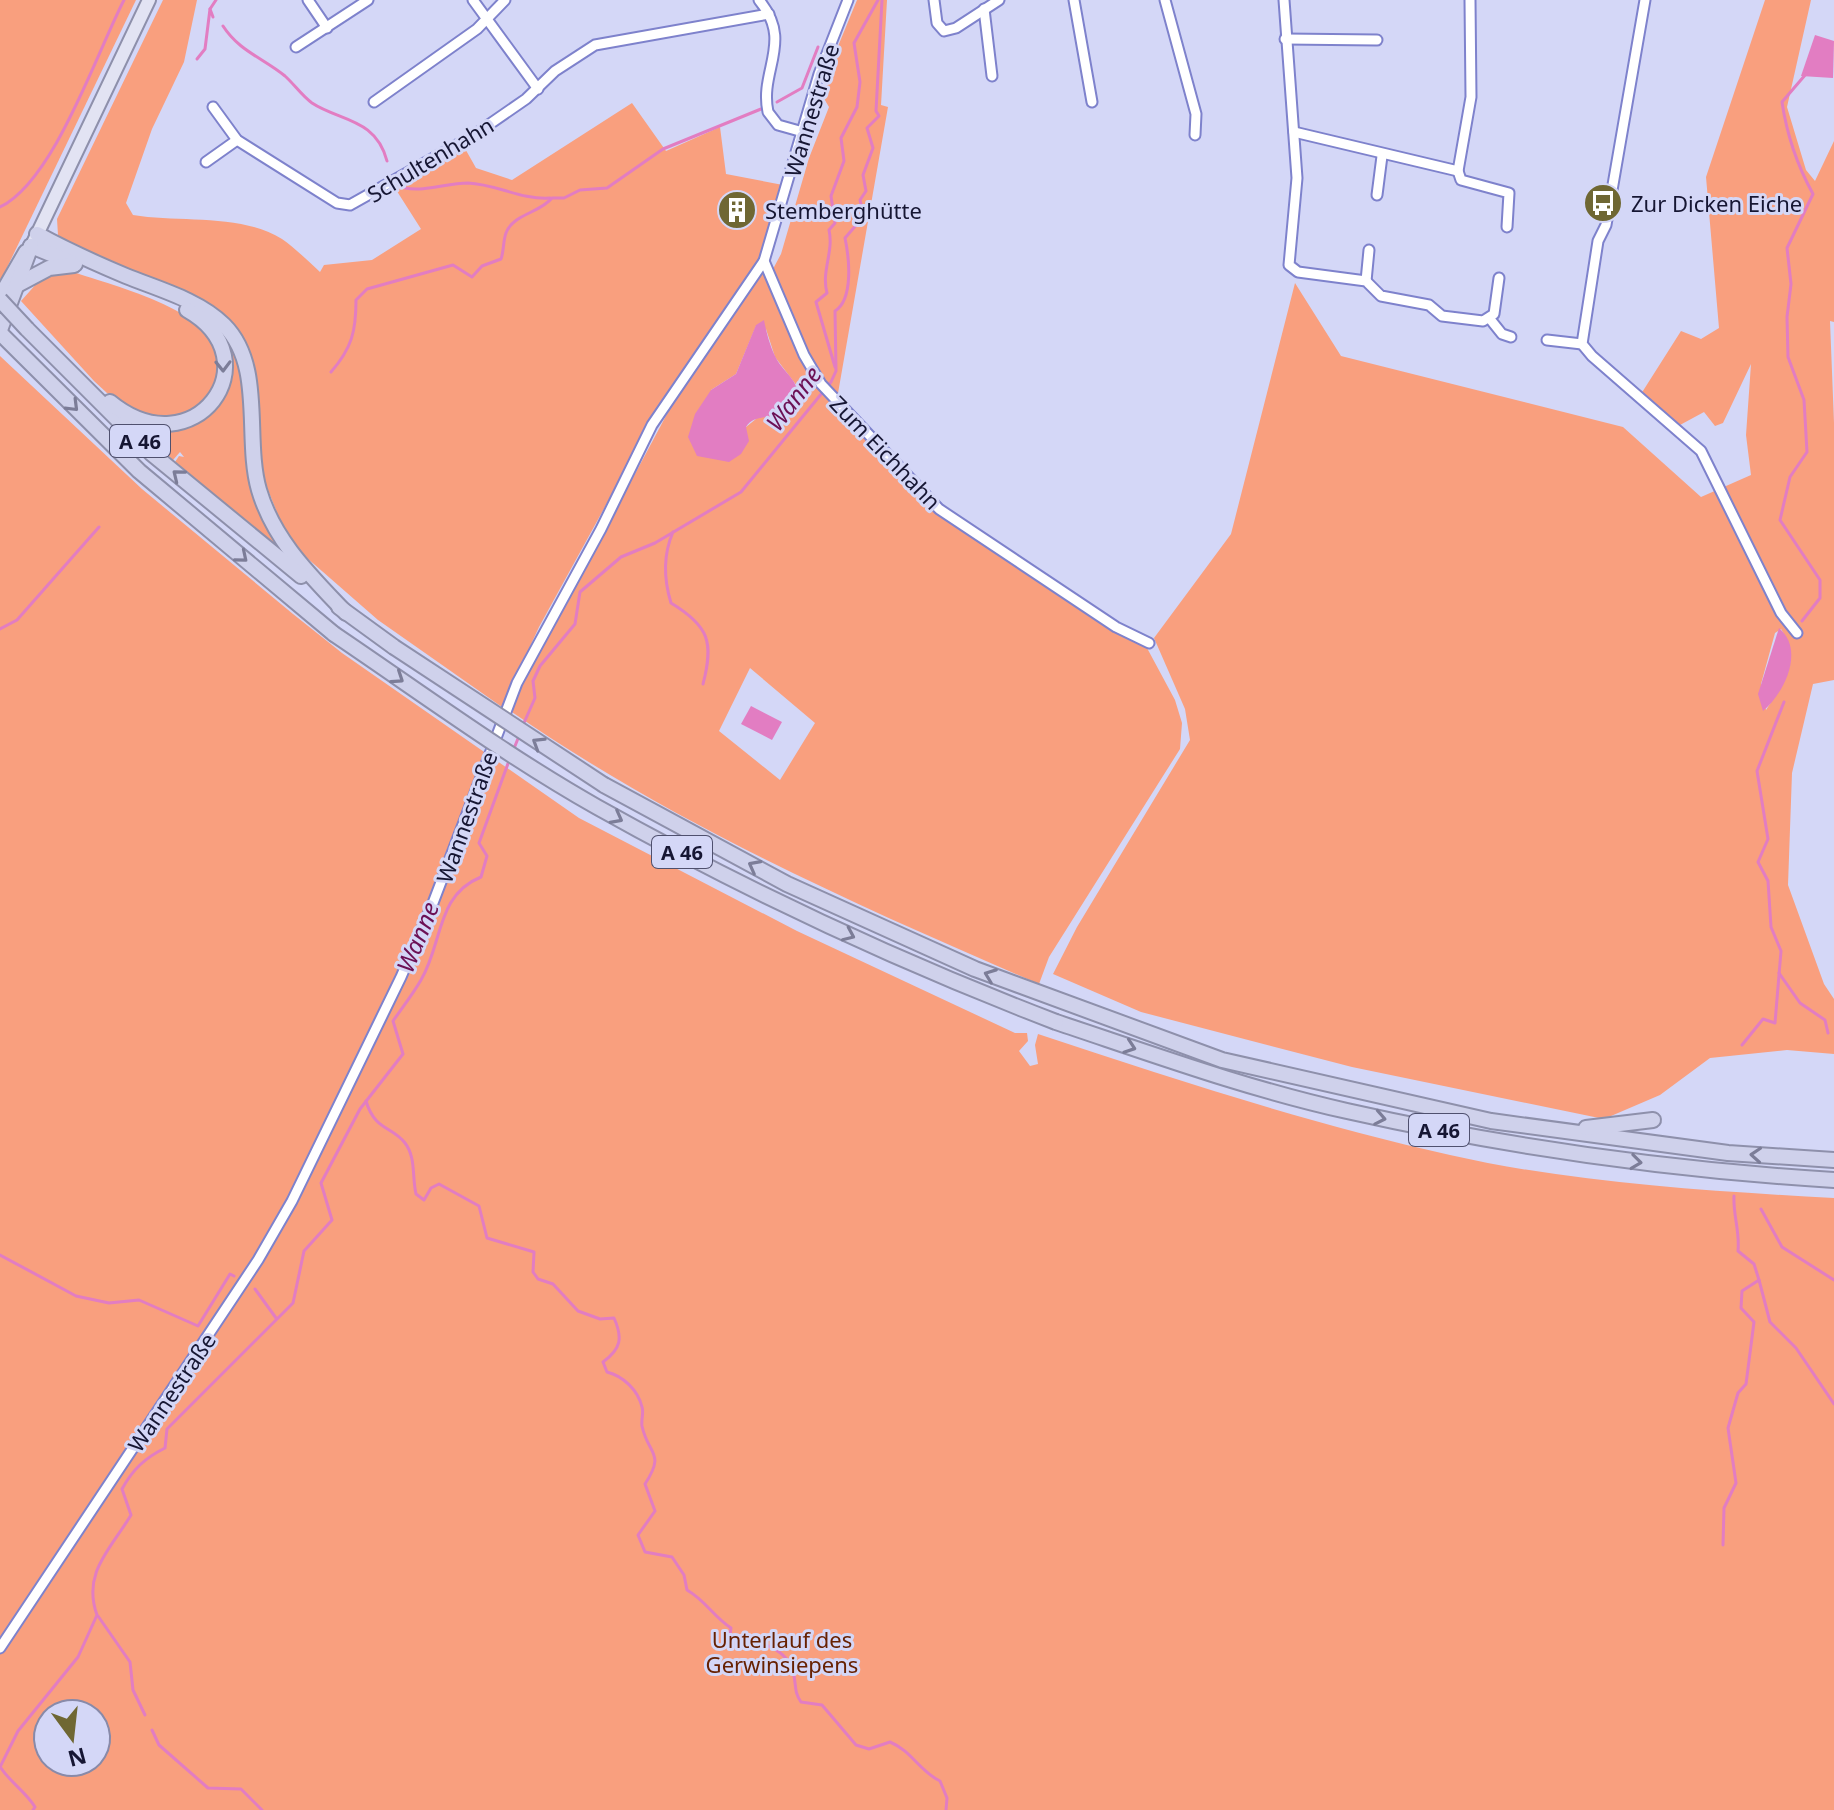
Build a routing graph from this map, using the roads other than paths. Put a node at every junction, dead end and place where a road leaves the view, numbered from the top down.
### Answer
1 (149, 0) edge
2 (308, 0) edge
3 (368, 0) edge
4 (473, 0) edge
5 (505, 0) edge
6 (759, 0) edge
7 (848, 0) edge
8 (934, 0) edge
9 (999, 0) edge
10 (1074, 0) edge
11 (1165, 0) edge
12 (1284, 0) edge
13 (1470, 0) edge
14 (1645, 0) edge
15 (984, 9) junction
16 (769, 14) junction
17 (487, 19) junction
18 (327, 28) junction
19 (1285, 39) junction
20 (1377, 40) dead end
21 (296, 47) dead end
22 (992, 76) dead end
23 (538, 89) junction
24 (374, 102) dead end
25 (1092, 102) dead end
26 (213, 107) dead end
27 (803, 132) junction
28 (1294, 132) junction
29 (1195, 135) dead end
30 (237, 140) junction
31 (1382, 156) junction
32 (206, 162) dead end
33 (1458, 171) junction
34 (1377, 195) dead end
35 (1507, 227) dead end
36 (34, 240) junction
37 (1369, 250) dead end
38 (764, 261) junction
39 (77, 265) junction
40 (1499, 278) dead end
41 (1366, 281) junction
42 (19, 284) junction
43 (0, 298) edge
44 (1490, 319) junction
45 (0, 332) edge
46 (1511, 337) dead end
47 (1547, 340) dead end
48 (1582, 344) junction
49 (48, 350) junction
50 (348, 614) junction
51 (1797, 633) dead end
52 (1149, 643) dead end
53 (1653, 1120) dead end
54 (1491, 1121) junction
55 (1834, 1160) edge
56 (1834, 1180) edge
57 (0, 1648) edge

1 - 36 main road
2 - 18 street
3 - 18 street
4 - 17 street
5 - 17 street
6 - 16 street
7 - 27 street, Wannestraße
8 - 15 street
9 - 15 street
10 - 25 street
11 - 29 street
12 - 19 street
13 - 33 street
14 - 48 street
15 - 22 street
16 - 23 street
16 - 27 street
17 - 23 street
17 - 24 street
18 - 21 street
19 - 20 street
19 - 28 street
23 - 30 street, Schultenhahn
26 - 30 street, Schultenhahn
27 - 38 street, Wannestraße
28 - 31 street
28 - 41 street
30 - 32 street
31 - 33 street
31 - 34 street
33 - 35 street
36 - 39 highway
36 - 42 highway
36 - 43 highway
36 - 50 highway
37 - 41 street
38 - 52 street, Zum Eichhahn
38 - 57 street, Wannestraße
39 - 42 highway
39 -> 49 highway
40 - 44 street
41 - 44 street
42 - 45 highway
43 - 49 highway, A 46, bridge
44 - 46 street
45 -> 56 highway, A 46, bridge
47 - 48 street
48 - 51 street
50 -> 49 highway, A 46
54 -> 50 highway, A 46, bridge
53 - 54 highway
55 -> 54 highway, A 46

